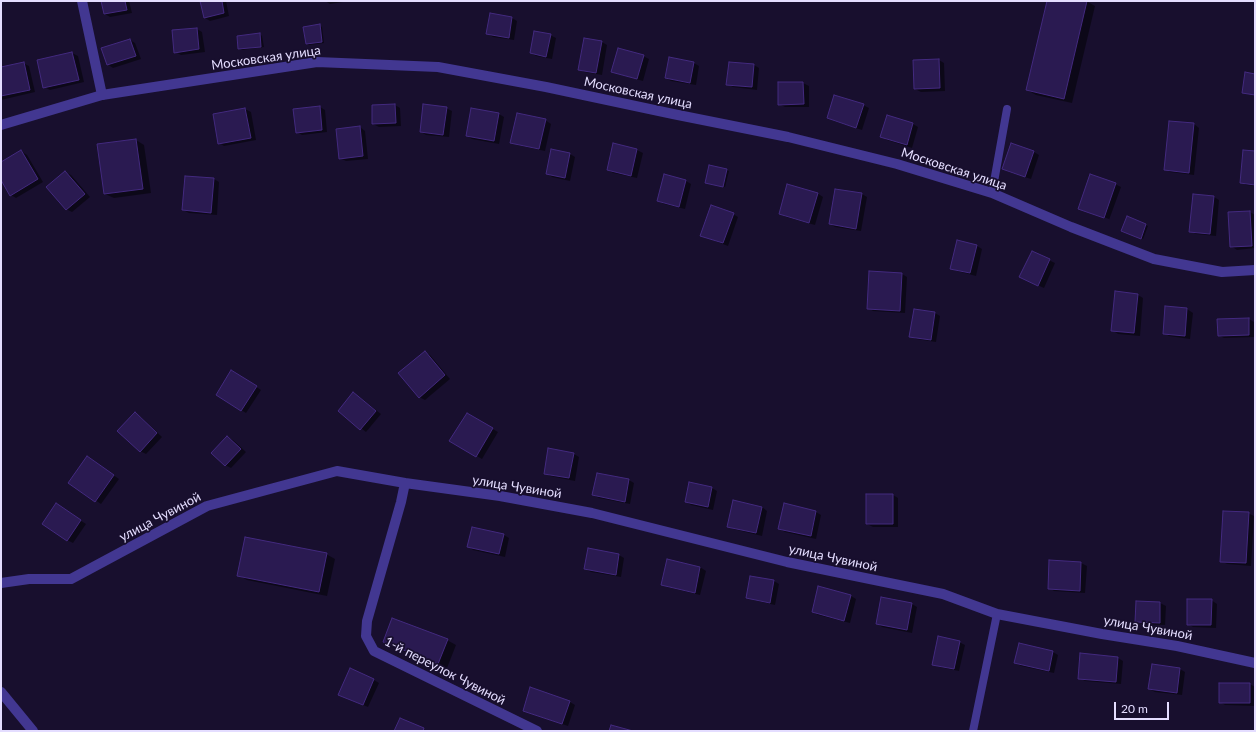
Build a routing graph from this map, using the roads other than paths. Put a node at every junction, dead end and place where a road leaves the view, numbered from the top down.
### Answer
1 (82, 1) edge
2 (102, 95) junction
3 (1007, 109) dead end
4 (1, 125) edge
5 (992, 193) junction
6 (1255, 270) edge
7 (405, 483) junction
8 (1, 583) edge
9 (997, 614) junction
10 (1255, 663) edge
11 (1, 692) edge
12 (33, 731) edge
13 (537, 731) edge
14 (973, 731) edge

1 - 2 street
2 - 4 street, Московская улица
2 - 5 street, Московская улица
3 - 5 lane
5 - 6 street, Московская улица
7 - 8 street, улица Чувиной
7 - 9 street, улица Чувиной
7 - 13 street, 1-й переулок Чувиной
9 - 10 street, улица Чувиной
9 - 14 lane
11 - 12 street

